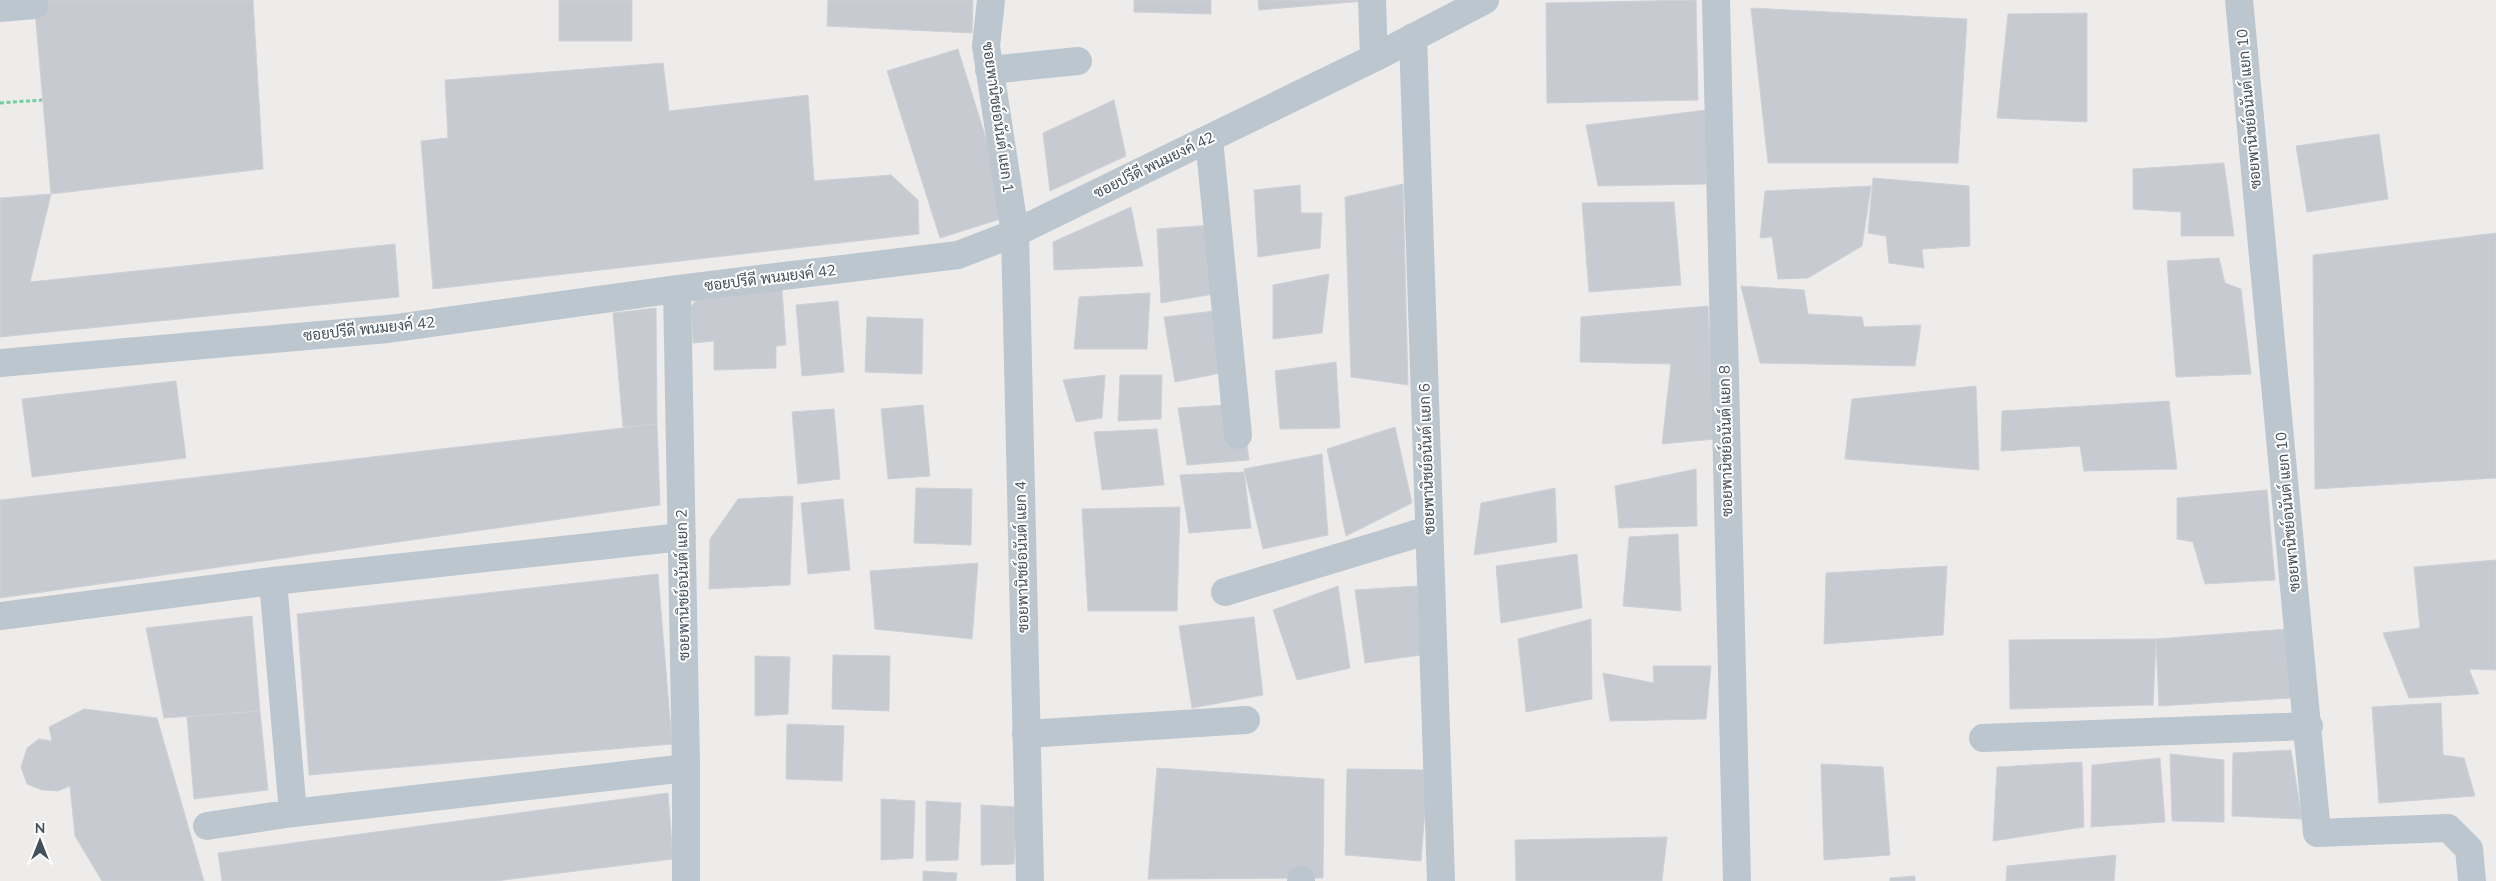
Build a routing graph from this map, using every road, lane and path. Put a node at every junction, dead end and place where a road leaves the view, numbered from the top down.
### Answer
1 (991, 0) edge
2 (1372, 0) edge
3 (1485, 0) edge
4 (1716, 0) edge
5 (2239, 0) edge
6 (34, 6) dead end
7 (0, 8) edge
8 (1413, 36) junction
9 (1374, 58) junction
10 (1078, 61) dead end
11 (989, 70) junction
12 (42, 100) dead end
13 (0, 103) edge
14 (1208, 139) junction
15 (1014, 233) junction
16 (677, 289) junction
17 (0, 363) edge
18 (1238, 435) dead end
19 (1429, 530) junction
20 (682, 537) junction
21 (272, 581) junction
22 (1225, 592) dead end
23 (0, 616) edge
24 (1246, 720) dead end
25 (2309, 726) junction
26 (1026, 734) junction
27 (1983, 738) dead end
28 (686, 768) junction
29 (293, 814) junction
30 (206, 826) dead end
31 (686, 881) edge
32 (1030, 881) edge
33 (1442, 881) edge
34 (1737, 881) edge
35 (2472, 881) edge

1 - 11 street, ซอยพานิชย์อนันต์ แยก 1
2 - 9 street
3 - 8 street, ซอยปรีดี พนมยงค์ 42
4 - 34 street, ซอยพานิชย์อนันต์ แยก 8
5 - 25 street, ซอยพานิชย์อนันต์ แยก 10
6 - 7 street
8 - 9 street, ซอยปรีดี พนมยงค์ 42
8 - 19 street, ซอยพานิชย์อนันต์ แยก 6
9 - 14 street, ซอยปรีดี พนมยงค์ 42
10 - 11 street
11 - 15 street, ซอยพานิชย์อนันต์ แยก 1
12 - 13 path
14 - 15 street, ซอยปรีดี พนมยงค์ 42
14 - 18 street
15 - 16 street, ซอยปรีดี พนมยงค์ 42
15 - 26 street, ซอยพานิชย์อนันต์ แยก 4
16 - 17 street, ซอยปรีดี พนมยงค์ 42
16 - 20 street, ซอยพานิชย์อนันต์ แยก 2
19 - 22 street
19 - 33 street, ซอยพานิชย์อนันต์ แยก 6
20 - 21 street
20 - 28 street, ซอยพานิชย์อนันต์ แยก 2
21 - 23 street
21 - 29 street
24 - 26 street
25 - 27 street
25 - 35 street, ซอยพานิชย์อนันต์ แยก 10
26 - 32 street, ซอยพานิชย์อนันต์ แยก 4
28 - 29 street
28 - 31 street, ซอยพานิชย์อนันต์ แยก 2
29 - 30 street

